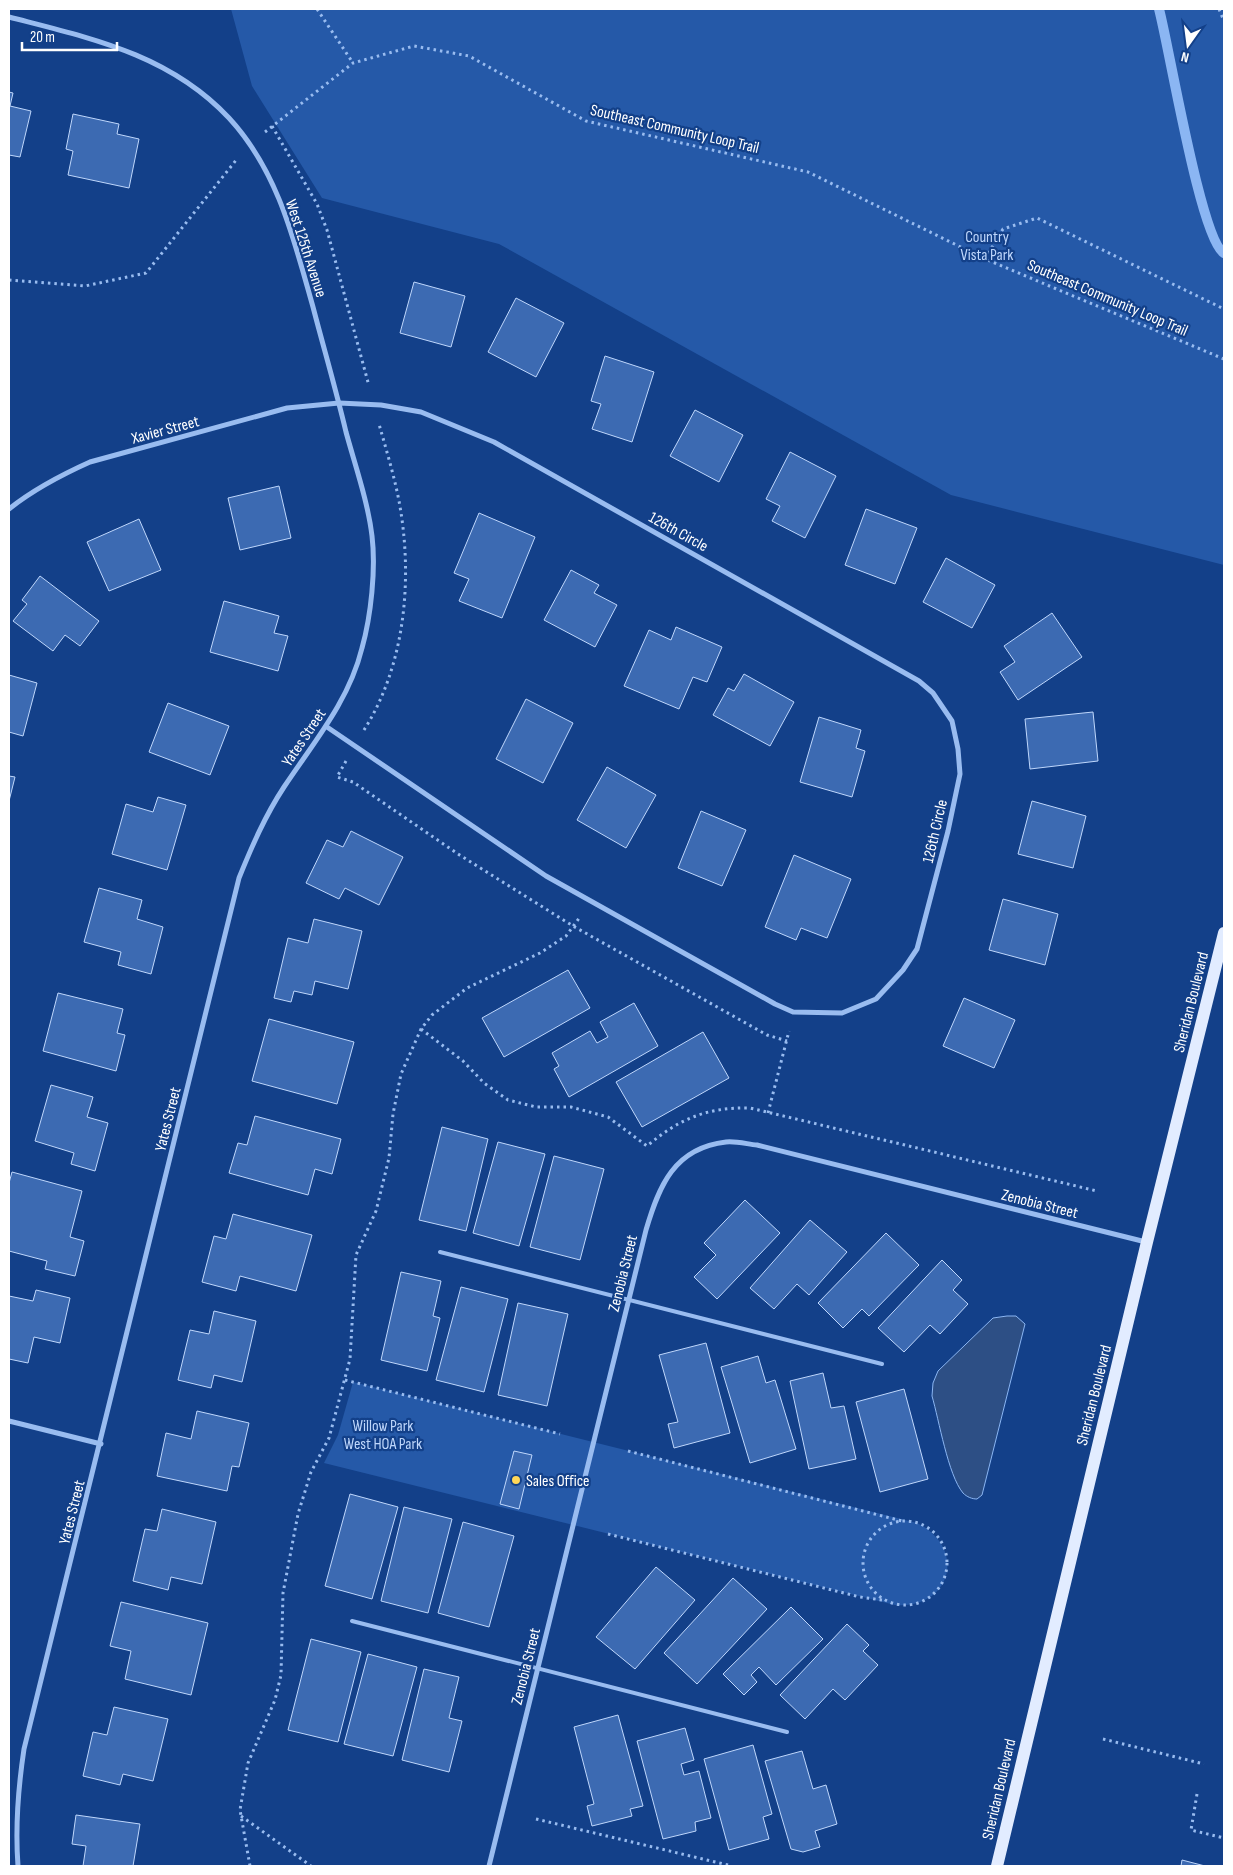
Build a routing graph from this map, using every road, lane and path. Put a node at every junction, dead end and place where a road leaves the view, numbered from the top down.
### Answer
1 (317, 9) edge
2 (1219, 9) edge
3 (9, 17) edge
4 (1224, 21) edge
5 (353, 63) junction
6 (272, 126) junction
7 (250, 144) junction
8 (985, 258) junction
9 (9, 280) edge
10 (1224, 309) edge
11 (1224, 360) edge
12 (339, 402) junction
13 (374, 404) junction
14 (9, 509) edge
15 (327, 727) junction
16 (354, 745) junction
17 (592, 901) junction
18 (573, 926) junction
19 (1224, 933) edge
20 (793, 1012) junction
21 (421, 1029) junction
22 (787, 1041) junction
23 (768, 1112) junction
24 (1097, 1191) dead end
25 (1146, 1242) junction
26 (440, 1252) dead end
27 (629, 1299) junction
28 (882, 1364) dead end
29 (345, 1380) junction
30 (9, 1421) edge
31 (560, 1434) dead end
32 (101, 1444) junction
33 (628, 1451) dead end
34 (902, 1521) junction
35 (608, 1534) dead end
36 (882, 1600) junction
37 (352, 1621) dead end
38 (537, 1668) junction
39 (788, 1732) dead end
40 (1103, 1739) dead end
41 (1204, 1764) dead end
42 (1197, 1794) dead end
43 (241, 1816) junction
44 (536, 1819) dead end
45 (1224, 1838) edge
46 (18, 1866) edge
47 (250, 1866) edge
48 (311, 1866) edge
49 (489, 1866) edge
50 (732, 1866) edge
51 (997, 1866) edge

1 - 5 path
2 - 4 path
3 - 7 street, West 125th Avenue
5 - 6 path, Southeast Community Loop Trail
5 - 8 path, Southeast Community Loop Trail
6 - 7 path, Southeast Community Loop Trail
6 - 13 path
7 - 9 path, Southeast Community Loop Trail
7 - 12 street, West 125th Avenue
8 - 10 path
8 - 11 path, Southeast Community Loop Trail
12 - 13 street, 126th Circle
12 - 14 street, Xavier Street
12 - 15 street, Yates Street
13 - 16 path
13 - 20 street, 126th Circle
15 - 16 street, 126th Circle
15 - 32 street, Yates Street
16 - 17 street, 126th Circle
16 - 18 path
17 - 18 path
17 - 20 street, 126th Circle
18 - 21 path
18 - 22 path
19 - 25 main road, Sheridan Boulevard
20 - 22 path
21 - 23 path
21 - 29 path
22 - 23 path
23 - 24 path
25 - 27 street, Zenobia Street
25 - 51 main road, Sheridan Boulevard
26 - 27 lane
27 - 28 lane
27 - 38 street, Zenobia Street
29 - 31 path
29 - 43 path
30 - 32 street
32 - 46 street, Yates Street
33 - 34 path
34 - 36 path
34 - 36 path
35 - 36 path
37 - 38 lane
38 - 39 lane
38 - 49 street, Zenobia Street
40 - 41 path
42 - 45 path
43 - 47 path
43 - 48 path
44 - 50 path

